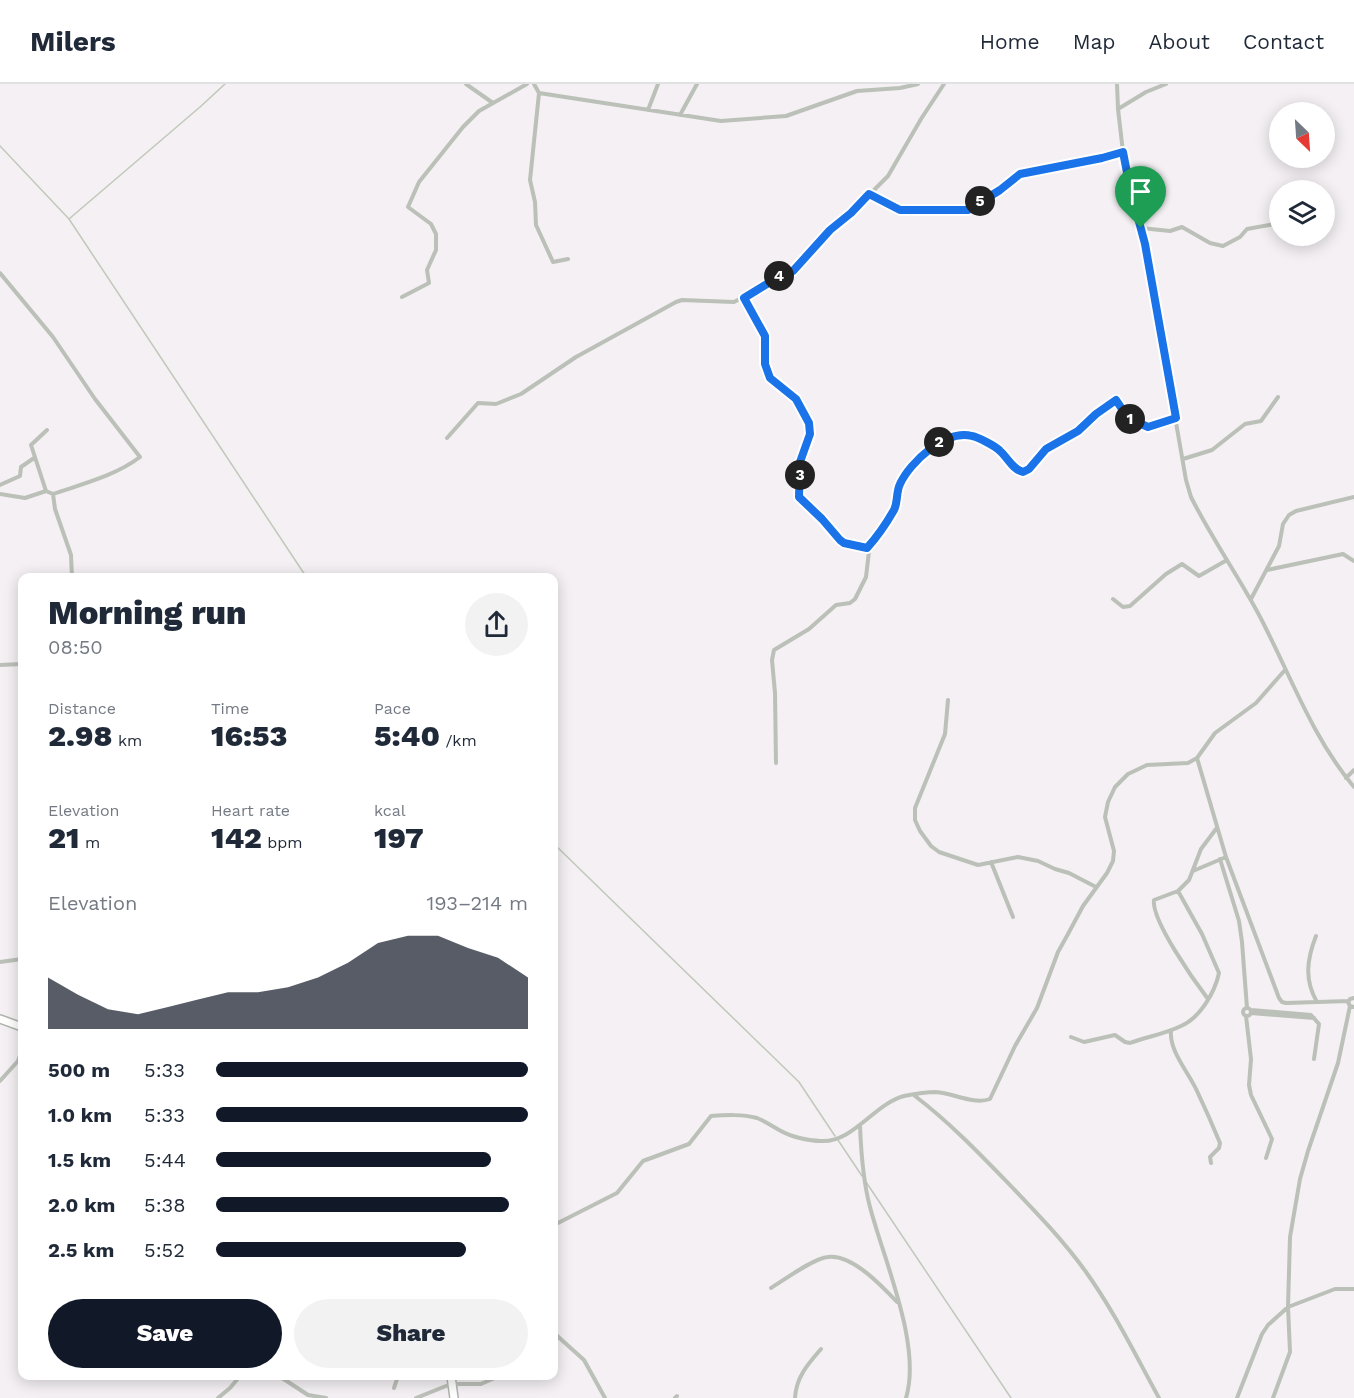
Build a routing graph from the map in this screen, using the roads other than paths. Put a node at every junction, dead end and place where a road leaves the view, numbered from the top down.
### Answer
1 (466, 84) edge
2 (527, 84) edge
3 (534, 84) edge
4 (658, 84) edge
5 (697, 84) edge
6 (918, 84) edge
7 (944, 84) edge
8 (1117, 84) edge
9 (1166, 84) edge
10 (539, 93) junction
11 (493, 103) junction
12 (1118, 109) junction
13 (648, 110) junction
14 (680, 115) junction
15 (1123, 152) junction
16 (869, 194) junction
17 (1269, 225) edge
18 (1141, 228) junction
19 (568, 259) dead end
20 (0, 273) edge
21 (402, 297) dead end
22 (744, 298) junction
23 (1278, 397) dead end
24 (1176, 418) junction
25 (47, 430) dead end
26 (447, 438) dead end
27 (34, 458) junction
28 (1183, 459) junction
29 (0, 485) edge
30 (46, 491) junction
31 (0, 494) edge
32 (53, 494) junction
33 (1354, 497) edge
34 (867, 548) junction
35 (1227, 560) junction
36 (1354, 561) edge
37 (1267, 570) junction
38 (72, 573) edge
39 (1113, 599) dead end
40 (1250, 600) junction
41 (18, 664) edge
42 (0, 665) edge
43 (1285, 670) junction
44 (948, 700) dead end
45 (1197, 758) junction
46 (776, 763) dead end
47 (1354, 770) edge
48 (1346, 778) junction
49 (1354, 787) edge
50 (1216, 829) junction
51 (1226, 857) junction
52 (1220, 859) junction
53 (991, 862) junction
54 (1193, 871) junction
55 (1096, 887) junction
56 (1178, 891) junction
57 (1013, 917) dead end
58 (1316, 936) dead end
59 (18, 960) edge
60 (0, 962) edge
61 (1354, 998) edge
62 (1208, 999) junction
63 (1317, 1002) junction
64 (1286, 1003) junction
65 (1351, 1005) edge
66 (1249, 1012) junction
67 (1288, 1014) junction
68 (1314, 1018) junction
69 (0, 1019) edge
70 (18, 1026) edge
71 (1171, 1030) junction
72 (1071, 1037) dead end
73 (1314, 1059) dead end
74 (18, 1061) edge
75 (0, 1081) edge
76 (915, 1095) junction
77 (860, 1125) junction
78 (1266, 1158) dead end
79 (1211, 1163) dead end
80 (558, 1223) edge
81 (771, 1288) dead end
82 (1354, 1289) edge
83 (898, 1303) junction
84 (1288, 1307) junction
85 (558, 1338) edge
86 (821, 1349) dead end
87 (237, 1380) edge
88 (285, 1380) edge
89 (397, 1380) edge
90 (451, 1380) edge
91 (490, 1380) edge
92 (451, 1384) junction
93 (394, 1388) dead end
94 (218, 1398) edge
95 (326, 1398) edge
96 (417, 1398) edge
97 (453, 1398) edge
98 (605, 1398) edge
99 (795, 1398) edge
100 (906, 1398) edge
101 (1159, 1398) edge
102 (1237, 1398) edge
103 (1273, 1398) edge

1 - 11 street
2 - 11 street
3 - 10 street
4 - 13 street
5 - 14 street
6 - 14 street
7 - 16 street
8 - 12 street
9 - 12 street
10 - 13 street
10 - 19 street
11 - 21 street
12 - 15 street
13 - 14 street
15 - 16 street
15 - 18 street
16 - 22 street
17 - 18 street
18 - 24 street
20 - 32 street
22 - 26 street
22 - 34 street
23 - 28 street
24 - 28 street
24 - 34 street
25 - 27 street
27 - 29 street
27 - 30 street
28 - 35 street
30 - 31 street
30 - 32 street
32 - 38 street
33 - 37 street
34 - 46 street
35 - 39 street
35 - 40 street
36 - 37 street
37 - 40 street
40 - 43 street
41 - 42 street
43 - 45 street
43 - 48 street
44 - 53 street
45 - 50 street
45 - 55 street
47 - 48 street
48 - 49 street
50 - 51 street
50 - 54 street
51 - 52 street
51 - 64 street
52 - 54 street
52 - 66 street
53 - 55 street
53 - 57 street
54 - 56 street
55 - 76 street
56 - 62 street
56 - 62 street
58 - 63 street
59 - 60 street
61 - 65 street
62 - 71 street
63 - 64 street
63 - 65 street
64 - 67 street
65 - 84 street
66 - 67 street
66 - 68 street
66 - 78 street
67 - 68 street
68 - 73 street
69 - 70 highway
71 - 72 street
71 - 79 street
74 - 75 street
76 - 77 street
76 - 101 street
77 - 80 street
77 - 83 street
81 - 83 street
82 - 84 street
83 - 100 street
84 - 102 street
84 - 103 street
85 - 98 street
86 - 99 street
87 - 94 street
88 - 95 street
89 - 93 street
90 - 92 highway
91 - 92 street
92 - 96 street
92 - 97 highway

